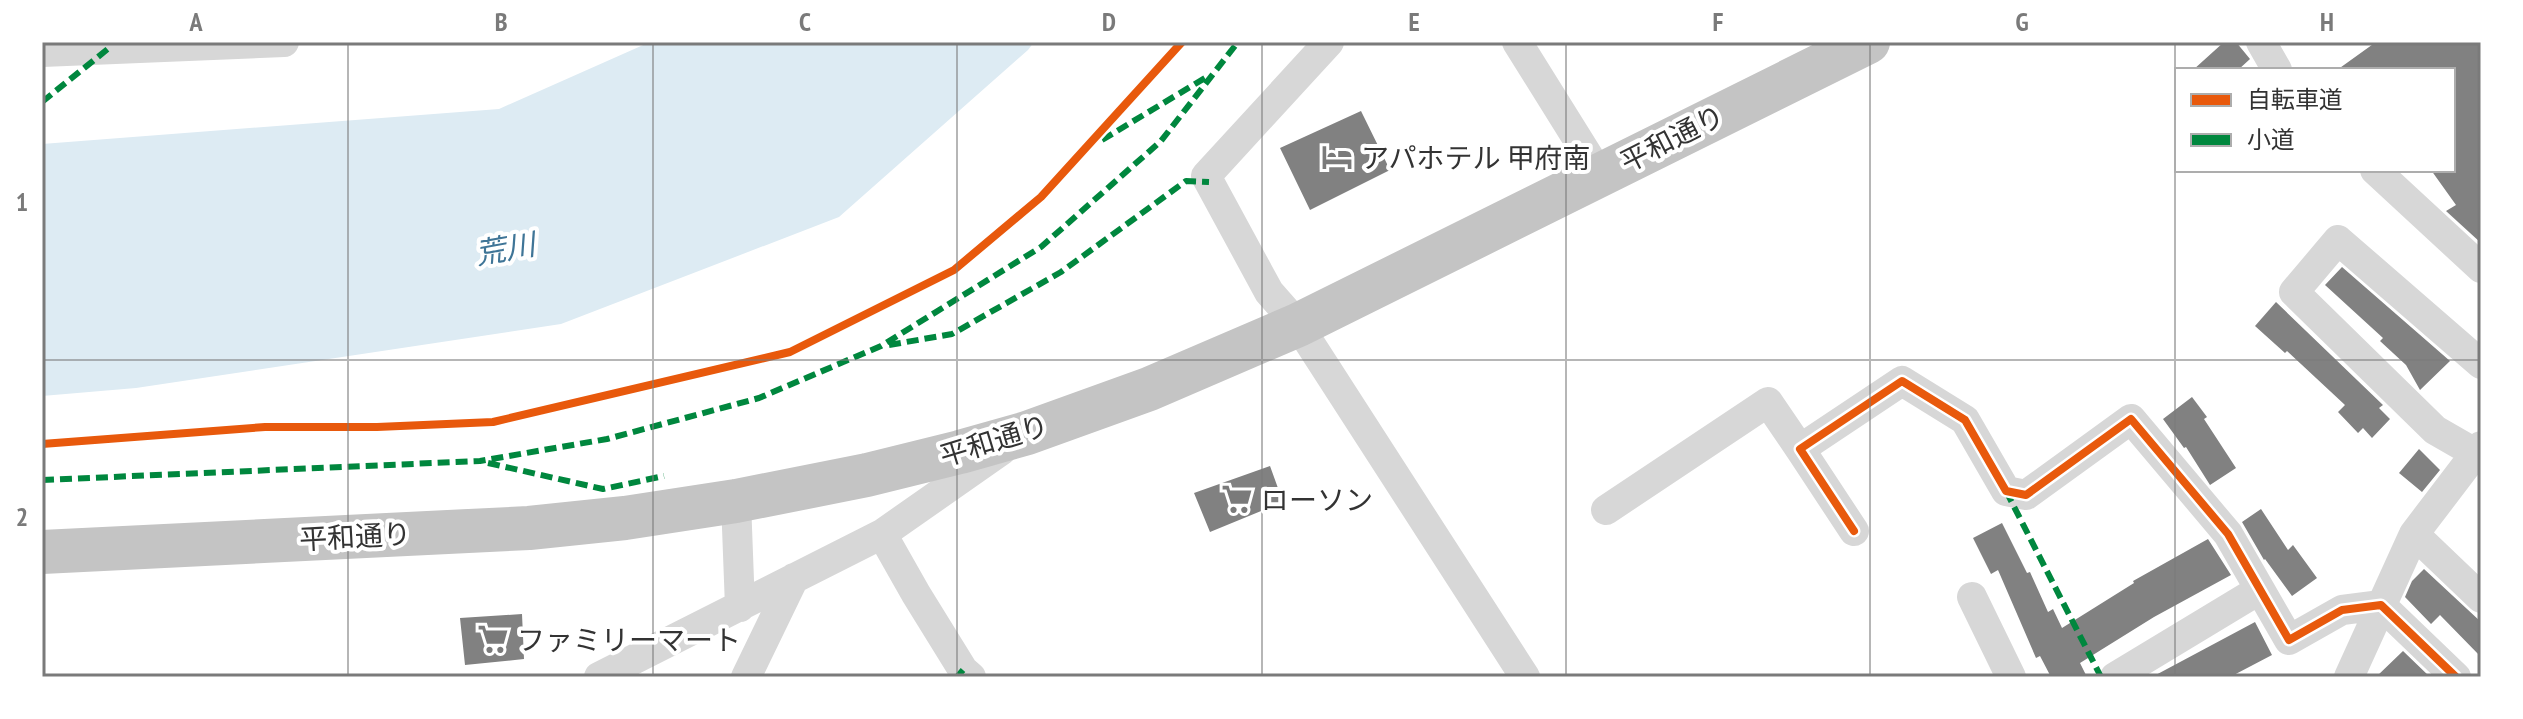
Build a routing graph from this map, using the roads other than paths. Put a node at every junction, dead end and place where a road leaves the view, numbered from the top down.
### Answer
1 (284, 42) edge
2 (1329, 42) edge
3 (1517, 42) edge
4 (1868, 42) edge
5 (2261, 42) edge
6 (42, 52) edge
7 (2276, 68) edge
8 (2377, 172) edge
9 (1600, 175) junction
10 (2481, 268) edge
11 (1298, 325) junction
12 (2481, 364) edge
13 (1027, 433) junction
14 (1800, 449) junction
15 (2478, 449) edge
16 (736, 501) junction
17 (1606, 510) dead end
18 (1854, 531) dead end
19 (882, 534) junction
20 (2414, 534) junction
21 (42, 552) edge
22 (794, 578) junction
23 (2259, 590) junction
24 (1972, 597) dead end
25 (2481, 598) edge
26 (2381, 605) junction
27 (740, 607) junction
28 (599, 677) edge
29 (746, 677) edge
30 (971, 677) edge
31 (1525, 677) edge
32 (2011, 677) edge
33 (2115, 677) edge
34 (2349, 677) edge
35 (2456, 677) edge

1 - 6 street
2 - 11 street
3 - 9 street
4 - 9 highway, 平和通り
5 - 7 street
8 - 10 street
9 - 11 highway, 平和通り
11 - 13 highway, 平和通り
11 - 31 street
12 - 15 street
13 - 16 highway, 平和通り
13 - 19 street
14 - 17 street
14 - 18 street
14 - 23 street
15 - 20 street
16 - 21 highway, 平和通り
16 - 27 street
19 - 22 street
19 - 30 street
20 - 25 street
20 - 26 street
22 - 27 street
22 - 29 street
23 - 26 street
23 - 33 street
24 - 32 street
26 - 34 street
26 - 35 street
27 - 28 street

